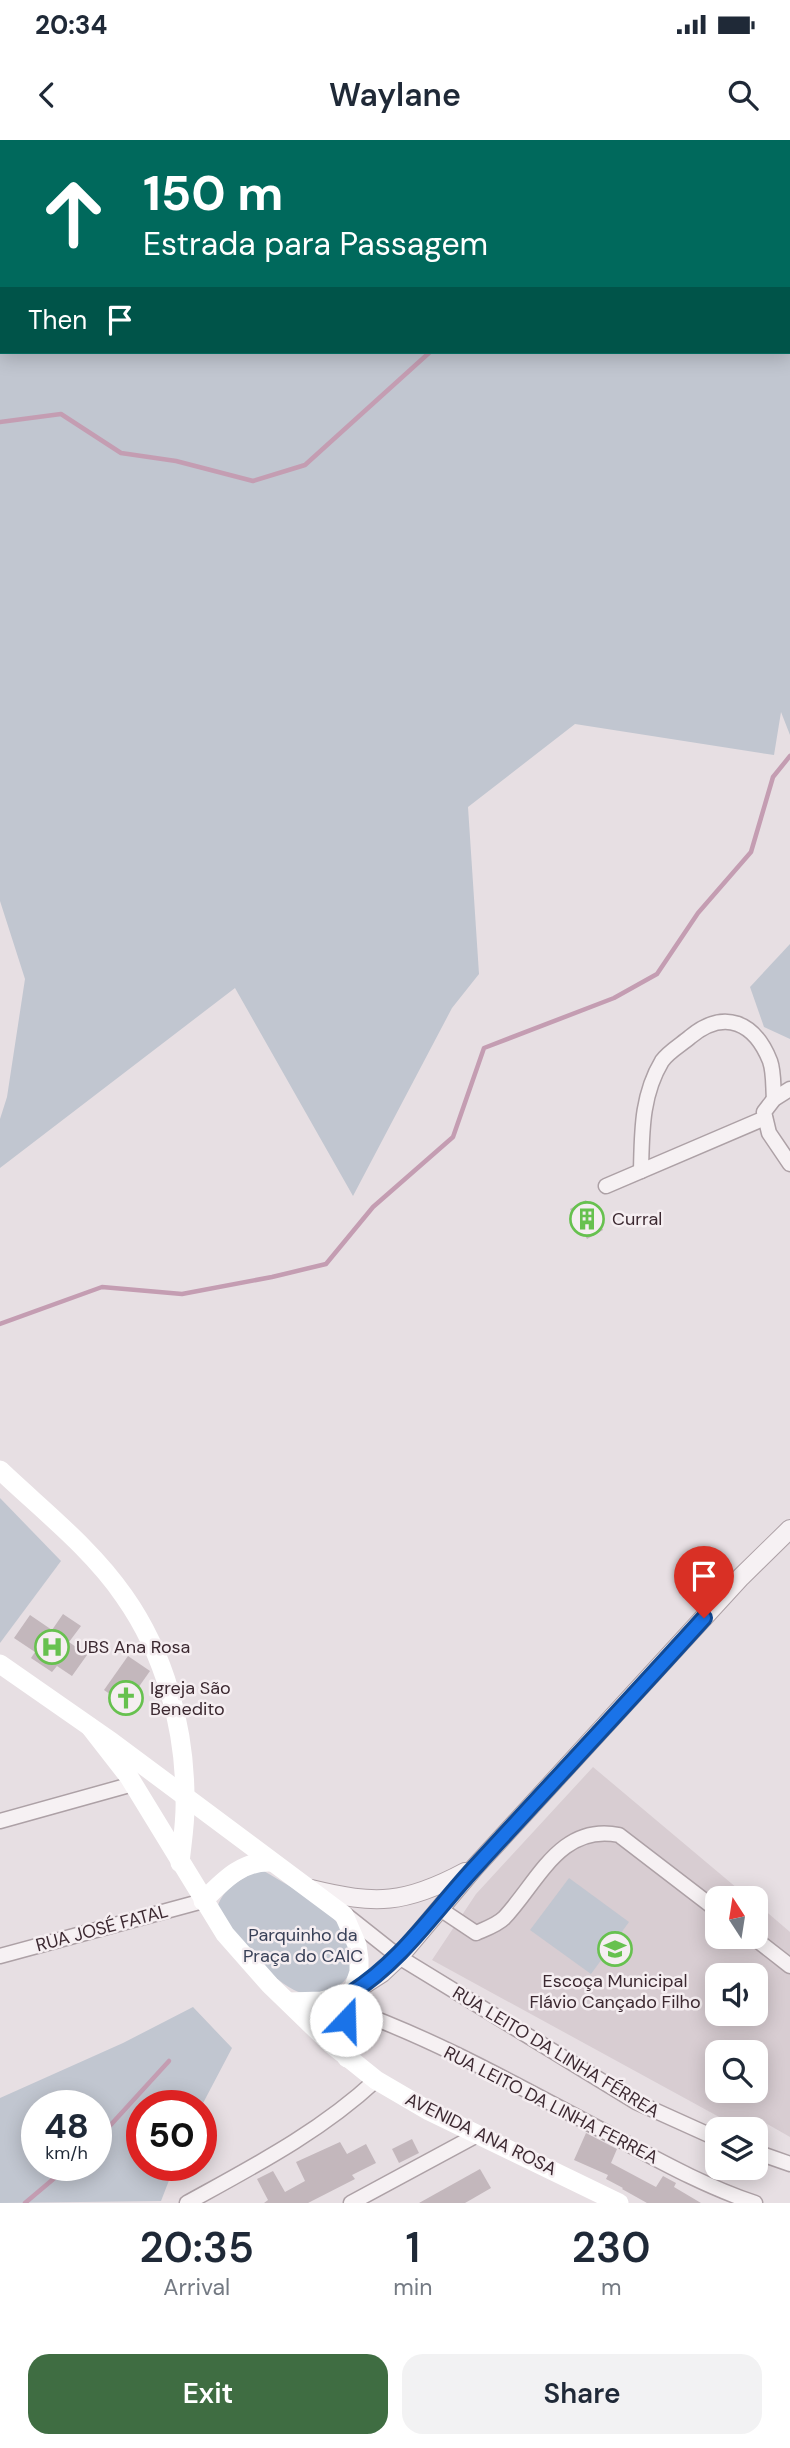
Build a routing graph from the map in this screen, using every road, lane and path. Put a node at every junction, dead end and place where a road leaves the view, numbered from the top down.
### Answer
1 (790, 1089) edge
2 (774, 1099) junction
3 (765, 1118) junction
4 (790, 1164) edge
5 (640, 1171) junction
6 (606, 1186) dead end
7 (0, 1470) edge
8 (790, 1529) edge
9 (0, 1664) edge
10 (90, 1727) junction
11 (133, 1784) junction
12 (185, 1798) junction
13 (0, 1821) edge
14 (272, 1862) junction
15 (180, 1863) junction
16 (475, 1867) junction
17 (311, 1889) junction
18 (203, 1900) junction
19 (705, 1900) edge
20 (440, 1909) junction
21 (344, 1914) junction
22 (768, 1949) edge
23 (0, 1956) edge
24 (399, 1957) junction
25 (790, 1966) edge
26 (349, 2001) junction
27 (289, 2002) junction
28 (347, 2058) junction
29 (376, 2080) junction
30 (705, 2133) edge
31 (477, 2135) junction
32 (768, 2156) edge
33 (790, 2164) edge
34 (604, 2200) edge
35 (187, 2203) edge
36 (351, 2203) edge
37 (755, 2203) edge

1 - 2 street
2 - 3 street
2 - 5 street
3 - 4 street
3 - 5 street
5 - 6 street
7 - 12 main road
8 - 16 street
9 - 10 main road
10 - 11 main road
10 - 12 main road
11 - 13 street
11 - 15 main road
12 - 14 main road
12 - 15 main road
14 - 17 main road
14 - 18 main road
15 - 18 main road
16 - 17 street
16 - 20 street
17 - 21 main road
18 - 23 street, RUA JOSÉ FATAL
18 - 27 main road, AVENIDA ANA ROSA
19 - 20 street
20 - 24 street
21 - 24 street, RUA LEITO DA LINHA FÉRREA
21 - 26 main road
22 - 25 street
24 - 26 street
24 - 30 street, RUA LEITO DA LINHA FÉRREA
26 - 27 main road
26 - 28 main road
26 - 37 street, RUA LEITO DA LINHA FERREA
27 - 28 main road, AVENIDA ANA ROSA
28 - 29 main road, AVENIDA ANA ROSA
29 - 31 main road, AVENIDA ANA ROSA
29 - 35 street
31 - 34 main road, AVENIDA ANA ROSA
31 - 36 street
32 - 33 street

